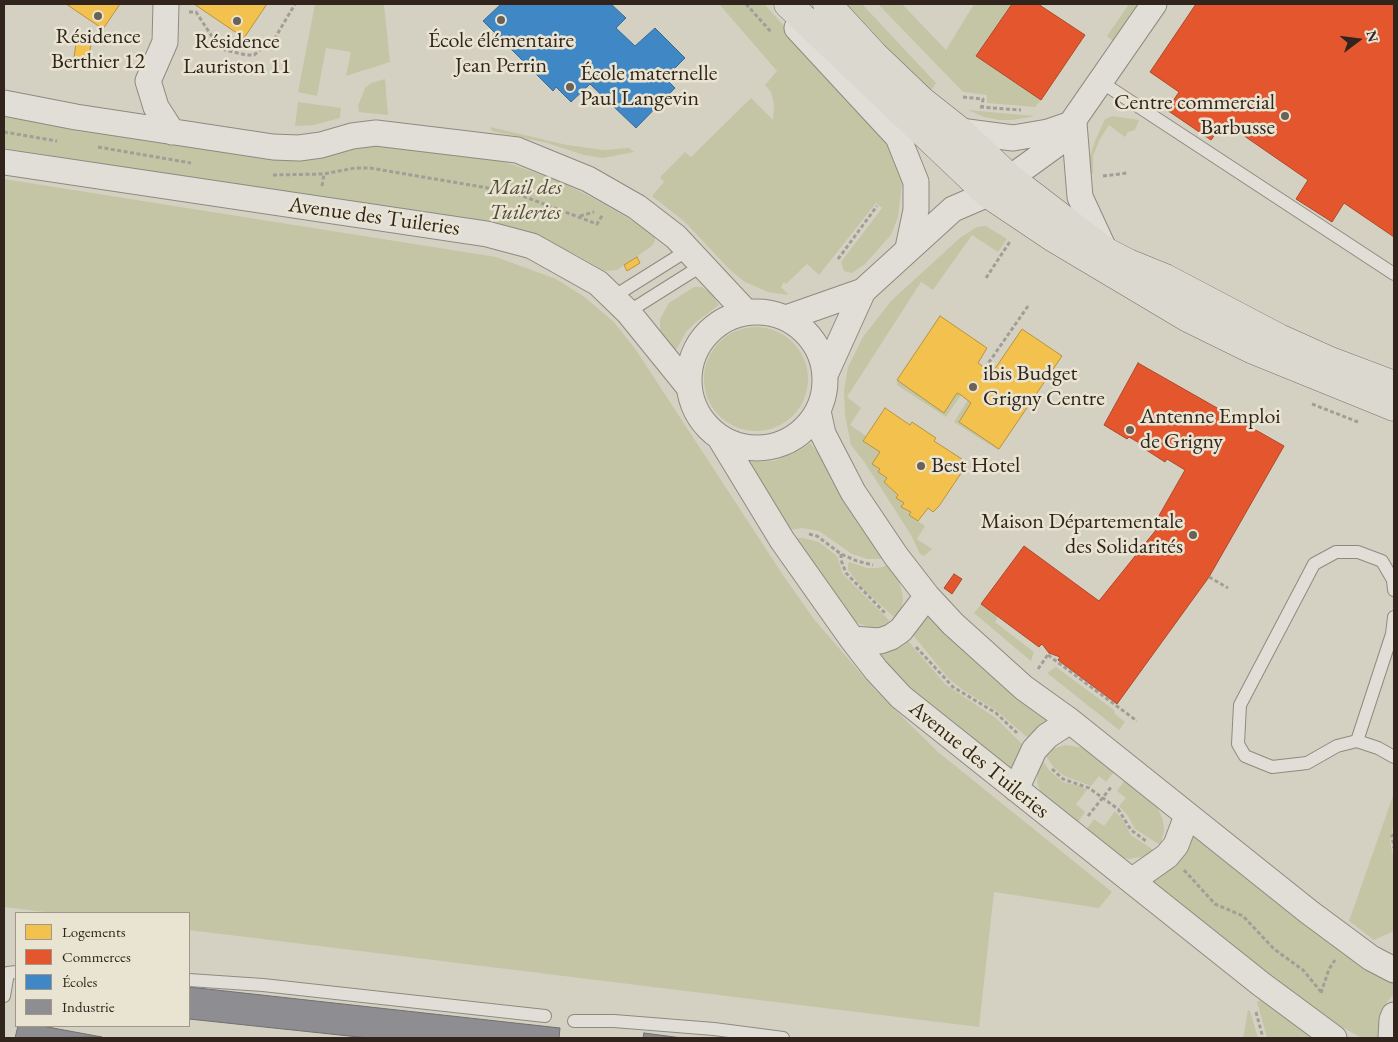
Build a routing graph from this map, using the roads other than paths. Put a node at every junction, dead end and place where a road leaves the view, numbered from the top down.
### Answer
1 (779, 4) edge
2 (788, 4) edge
3 (827, 4) edge
4 (1154, 4) edge
5 (166, 8) edge
6 (1101, 82) junction
7 (4, 103) edge
8 (1074, 123) junction
9 (960, 131) junction
10 (172, 132) junction
11 (4, 162) edge
12 (1010, 178) junction
13 (988, 194) junction
14 (908, 248) junction
15 (1105, 251) junction
16 (694, 258) junction
17 (1394, 274) edge
18 (862, 291) junction
19 (620, 304) junction
20 (746, 312) junction
21 (786, 318) junction
22 (825, 375) junction
23 (1394, 385) edge
24 (688, 386) junction
25 (1394, 407) edge
26 (818, 411) junction
27 (720, 438) junction
28 (1394, 590) edge
29 (927, 596) junction
30 (1394, 617) edge
31 (852, 639) junction
32 (1070, 721) junction
33 (1357, 741) junction
34 (1394, 757) edge
35 (1016, 789) junction
36 (1187, 816) junction
37 (1133, 880) junction
38 (1394, 970) edge
39 (15, 972) edge
40 (190, 980) edge
41 (4, 996) edge
42 (1394, 1015) edge
43 (545, 1016) dead end
44 (574, 1021) dead end
45 (783, 1038) edge
46 (1334, 1038) edge
47 (1391, 1038) edge

1 - 14 street
2 - 13 main road
3 - 9 main road
4 - 6 street
5 - 10 street
6 - 8 street
6 - 17 lane
7 - 10 street
8 - 9 street
8 - 12 street
8 - 15 street
9 - 12 main road
10 - 16 street
11 - 19 street, Avenue des Tuileries
12 - 13 street
12 - 15 main road
13 - 14 street
13 - 25 main road
14 - 18 street
15 - 23 main road
16 - 19 lane
16 - 19 lane
16 - 20 street
18 - 21 street
18 - 22 street
19 - 24 street, Avenue des Tuileries
20 - 21 street
20 - 24 street
21 - 22 street
22 - 26 street
24 - 27 street
26 - 27 street
26 - 29 street
27 - 31 street, Avenue des Tuileries
28 - 33 lane
29 - 31 street
29 - 32 street
30 - 33 lane
31 - 35 street, Avenue des Tuileries
32 - 35 street
32 - 36 street
33 - 34 lane
35 - 37 street, Avenue des Tuileries
36 - 37 street
36 - 38 street
37 - 46 street, Avenue des Tuileries
39 - 41 lane
40 - 43 lane
42 - 47 street
44 - 45 lane

